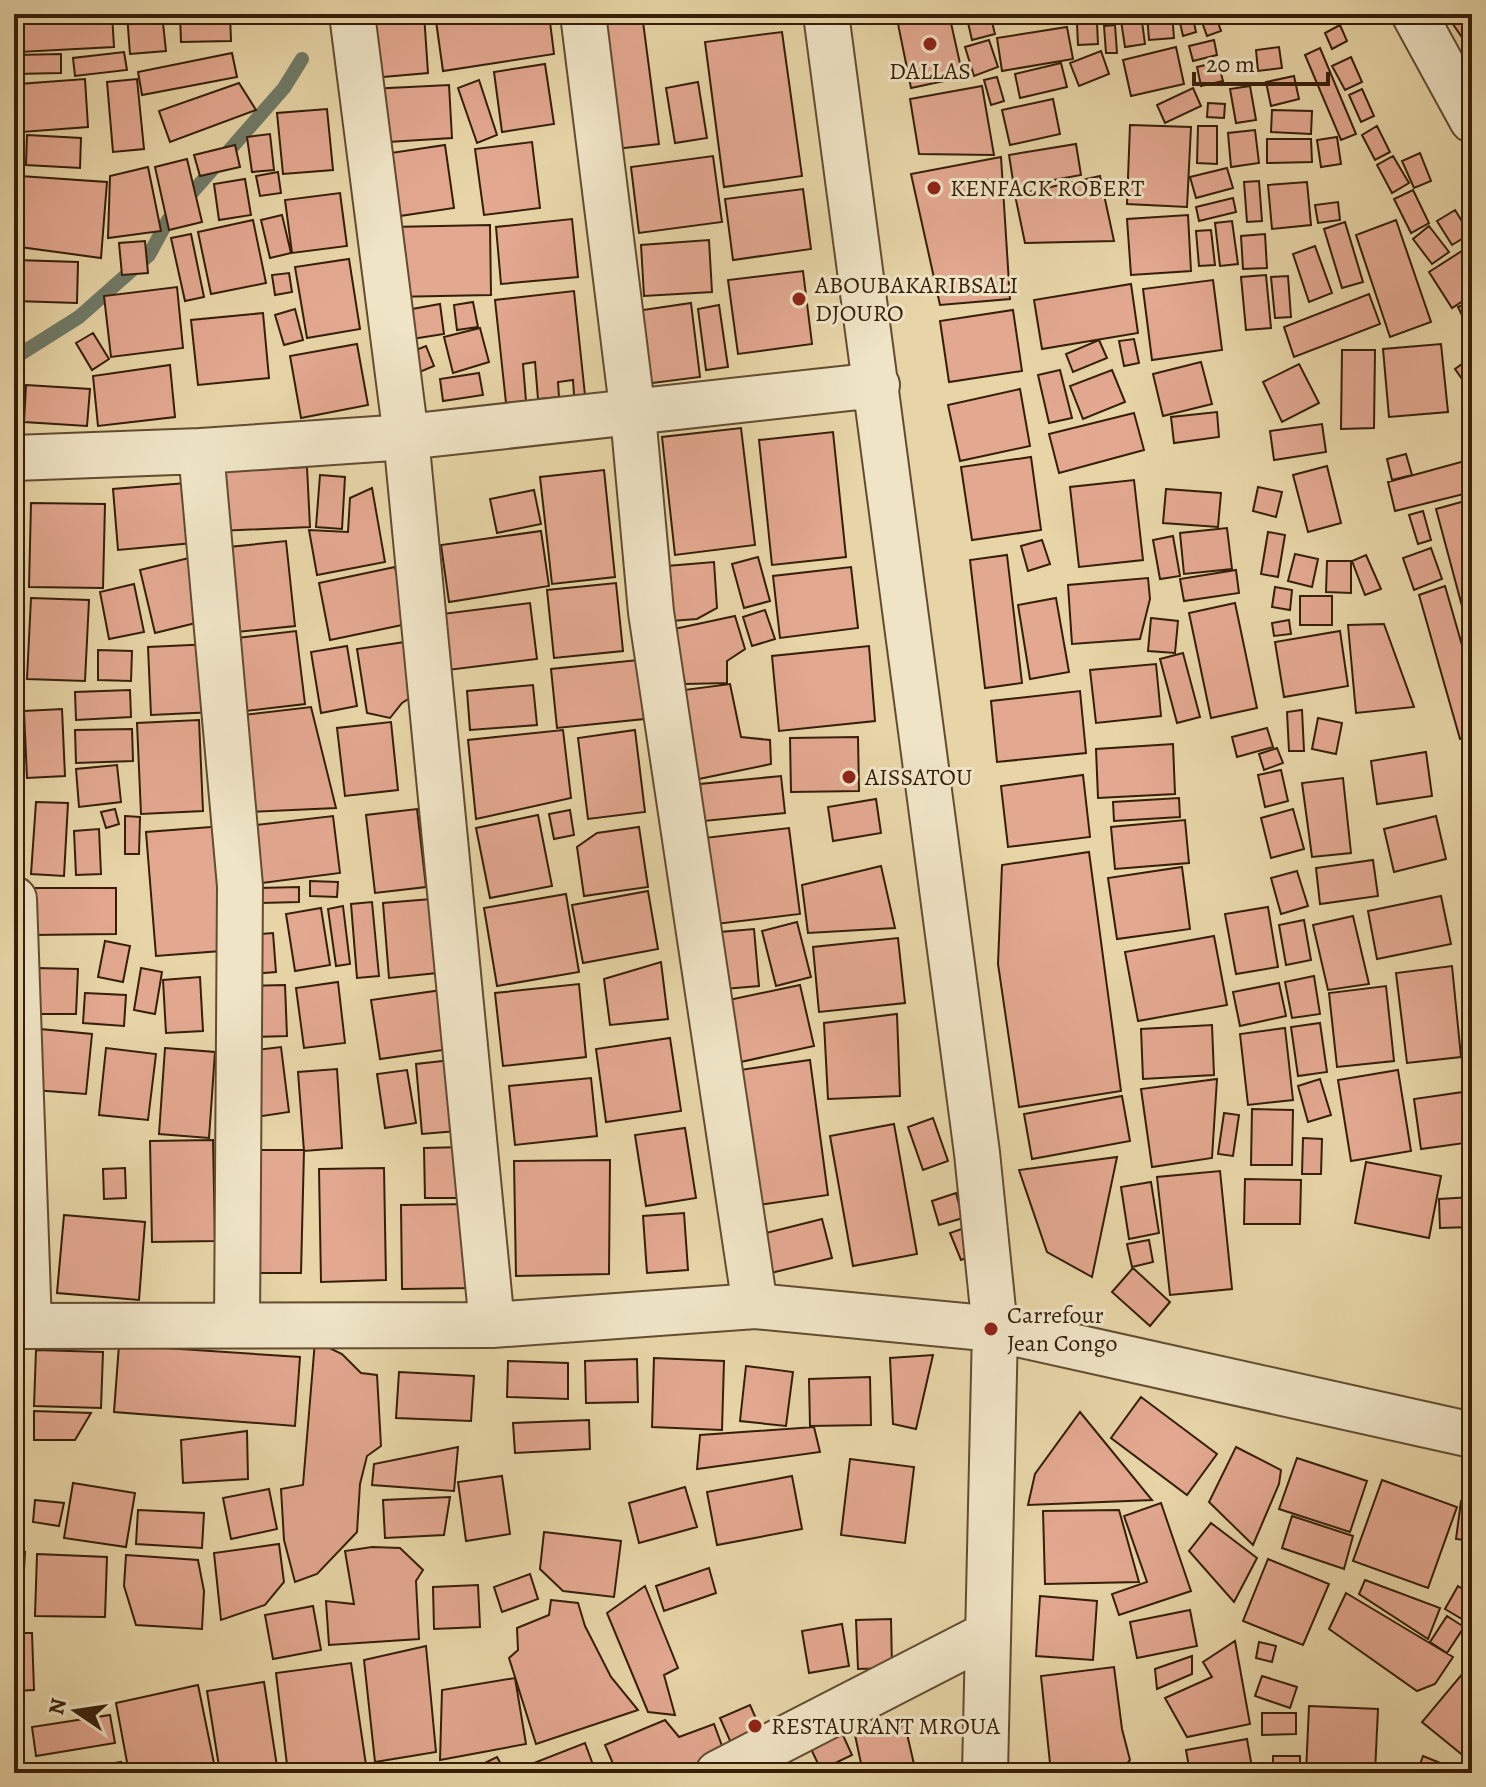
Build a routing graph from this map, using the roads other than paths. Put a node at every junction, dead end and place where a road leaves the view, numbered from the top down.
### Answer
1 (352, 14) edge
2 (583, 14) edge
3 (826, 14) edge
4 (1414, 14) edge
5 (1472, 120) edge
6 (877, 385) junction
7 (633, 415) junction
8 (406, 437) junction
9 (201, 451) junction
10 (14, 458) edge
11 (14, 899) edge
12 (755, 1306) junction
13 (237, 1324) junction
14 (492, 1325) junction
15 (21, 1326) edge
16 (995, 1329) junction
17 (1472, 1435) edge
18 (986, 1635) junction
19 (718, 1773) edge
20 (985, 1773) edge

1 - 8 street
2 - 7 street
3 - 6 street
4 - 5 street
6 - 7 street
6 - 16 street
7 - 8 street
7 - 12 street
8 - 9 street
8 - 14 street
9 - 10 street
9 - 13 street
11 - 15 street
12 - 14 street
12 - 16 street
13 - 14 street
13 - 15 street
16 - 17 street
16 - 18 street
18 - 19 street
18 - 20 street

